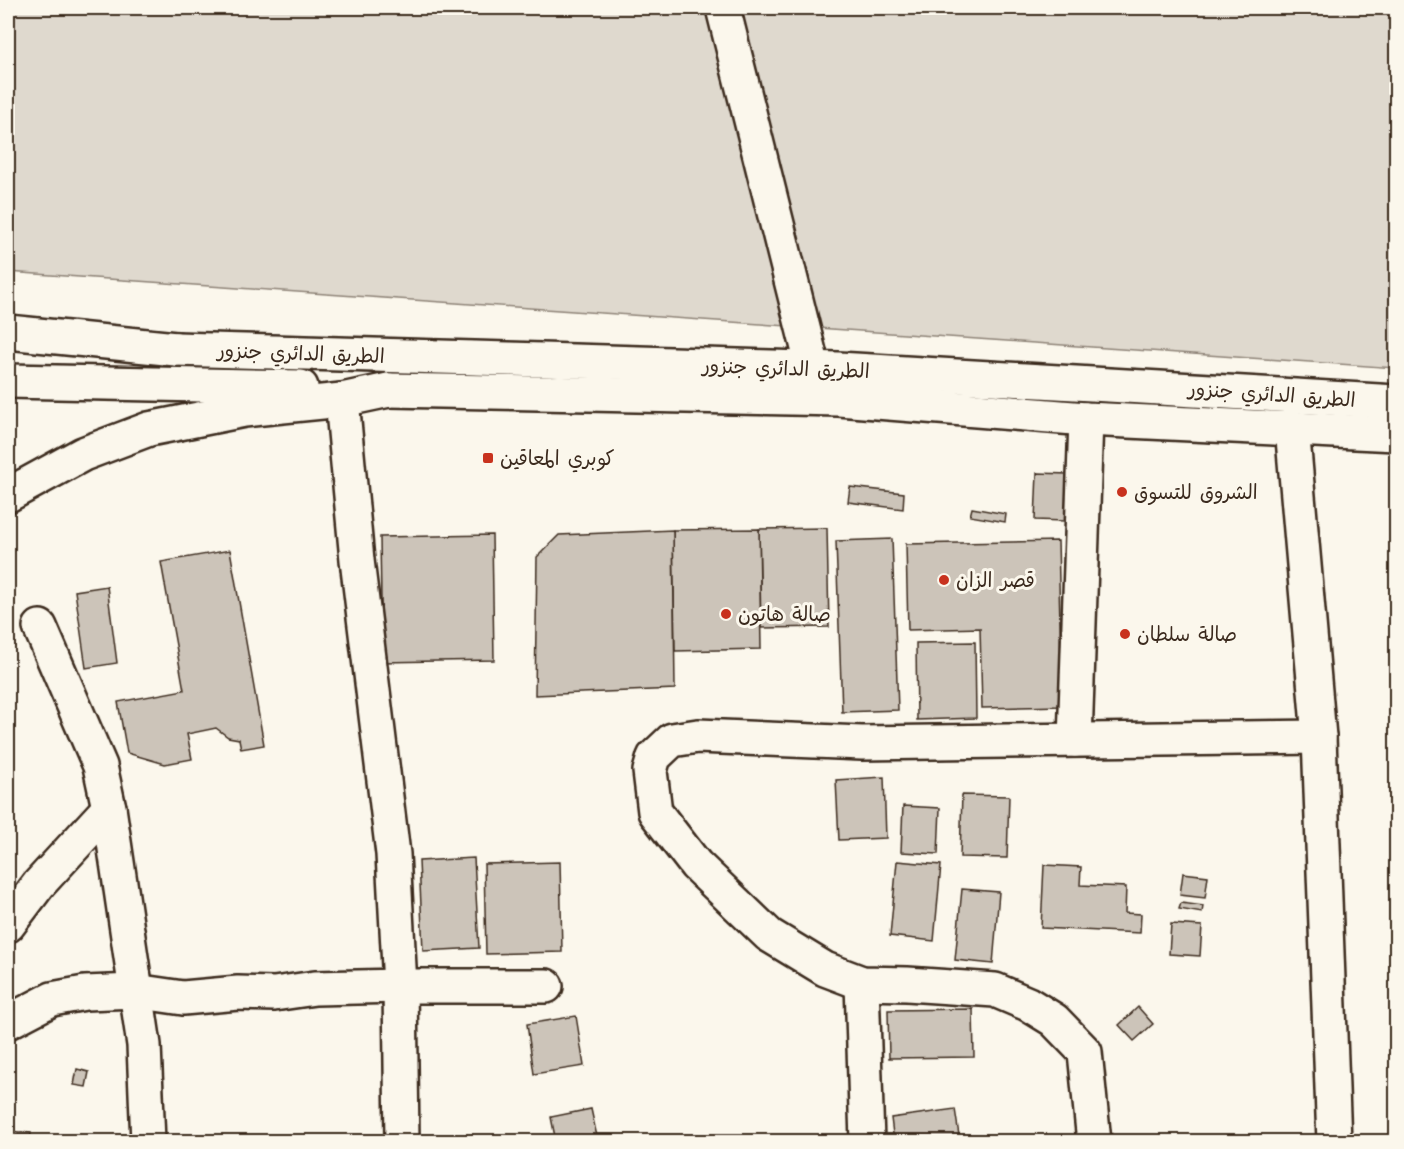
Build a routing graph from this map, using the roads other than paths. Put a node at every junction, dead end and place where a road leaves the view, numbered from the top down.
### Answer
1 (723, 8) edge
2 (8, 332) edge
3 (8, 348) edge
4 (176, 349) junction
5 (813, 368) junction
6 (8, 381) edge
7 (389, 390) junction
8 (342, 400) junction
9 (1396, 402) edge
10 (1086, 419) junction
11 (1292, 428) junction
12 (1396, 434) edge
13 (8, 495) edge
14 (40, 627) dead end
15 (1319, 737) junction
16 (1075, 740) junction
17 (109, 808) junction
18 (8, 925) edge
19 (861, 983) junction
20 (400, 986) junction
21 (546, 986) dead end
22 (135, 991) junction
23 (8, 1022) edge
24 (148, 1142) edge
25 (402, 1142) edge
26 (867, 1142) edge
27 (1094, 1142) edge
28 (1334, 1142) edge

1 - 5 main road
2 - 4 main road
3 - 4 main road
4 - 5 main road, الطريق الدائري جنزور
5 - 9 main road, الطريق الدائري جنزور
6 - 7 main road
7 - 8 main road
7 - 10 main road, الطريق الدائري جنزور
8 - 13 main road
8 - 20 main road
10 - 11 main road, الطريق الدائري جنزور
10 - 16 main road
11 - 12 main road, الطريق الدائري جنزور
11 - 15 main road
14 - 17 main road
15 - 16 main road
15 - 28 main road
16 - 19 main road
17 - 18 main road
17 - 22 main road
19 - 26 main road
19 - 27 main road
20 - 21 main road
20 - 22 main road
20 - 25 main road
22 - 23 main road
22 - 24 main road

